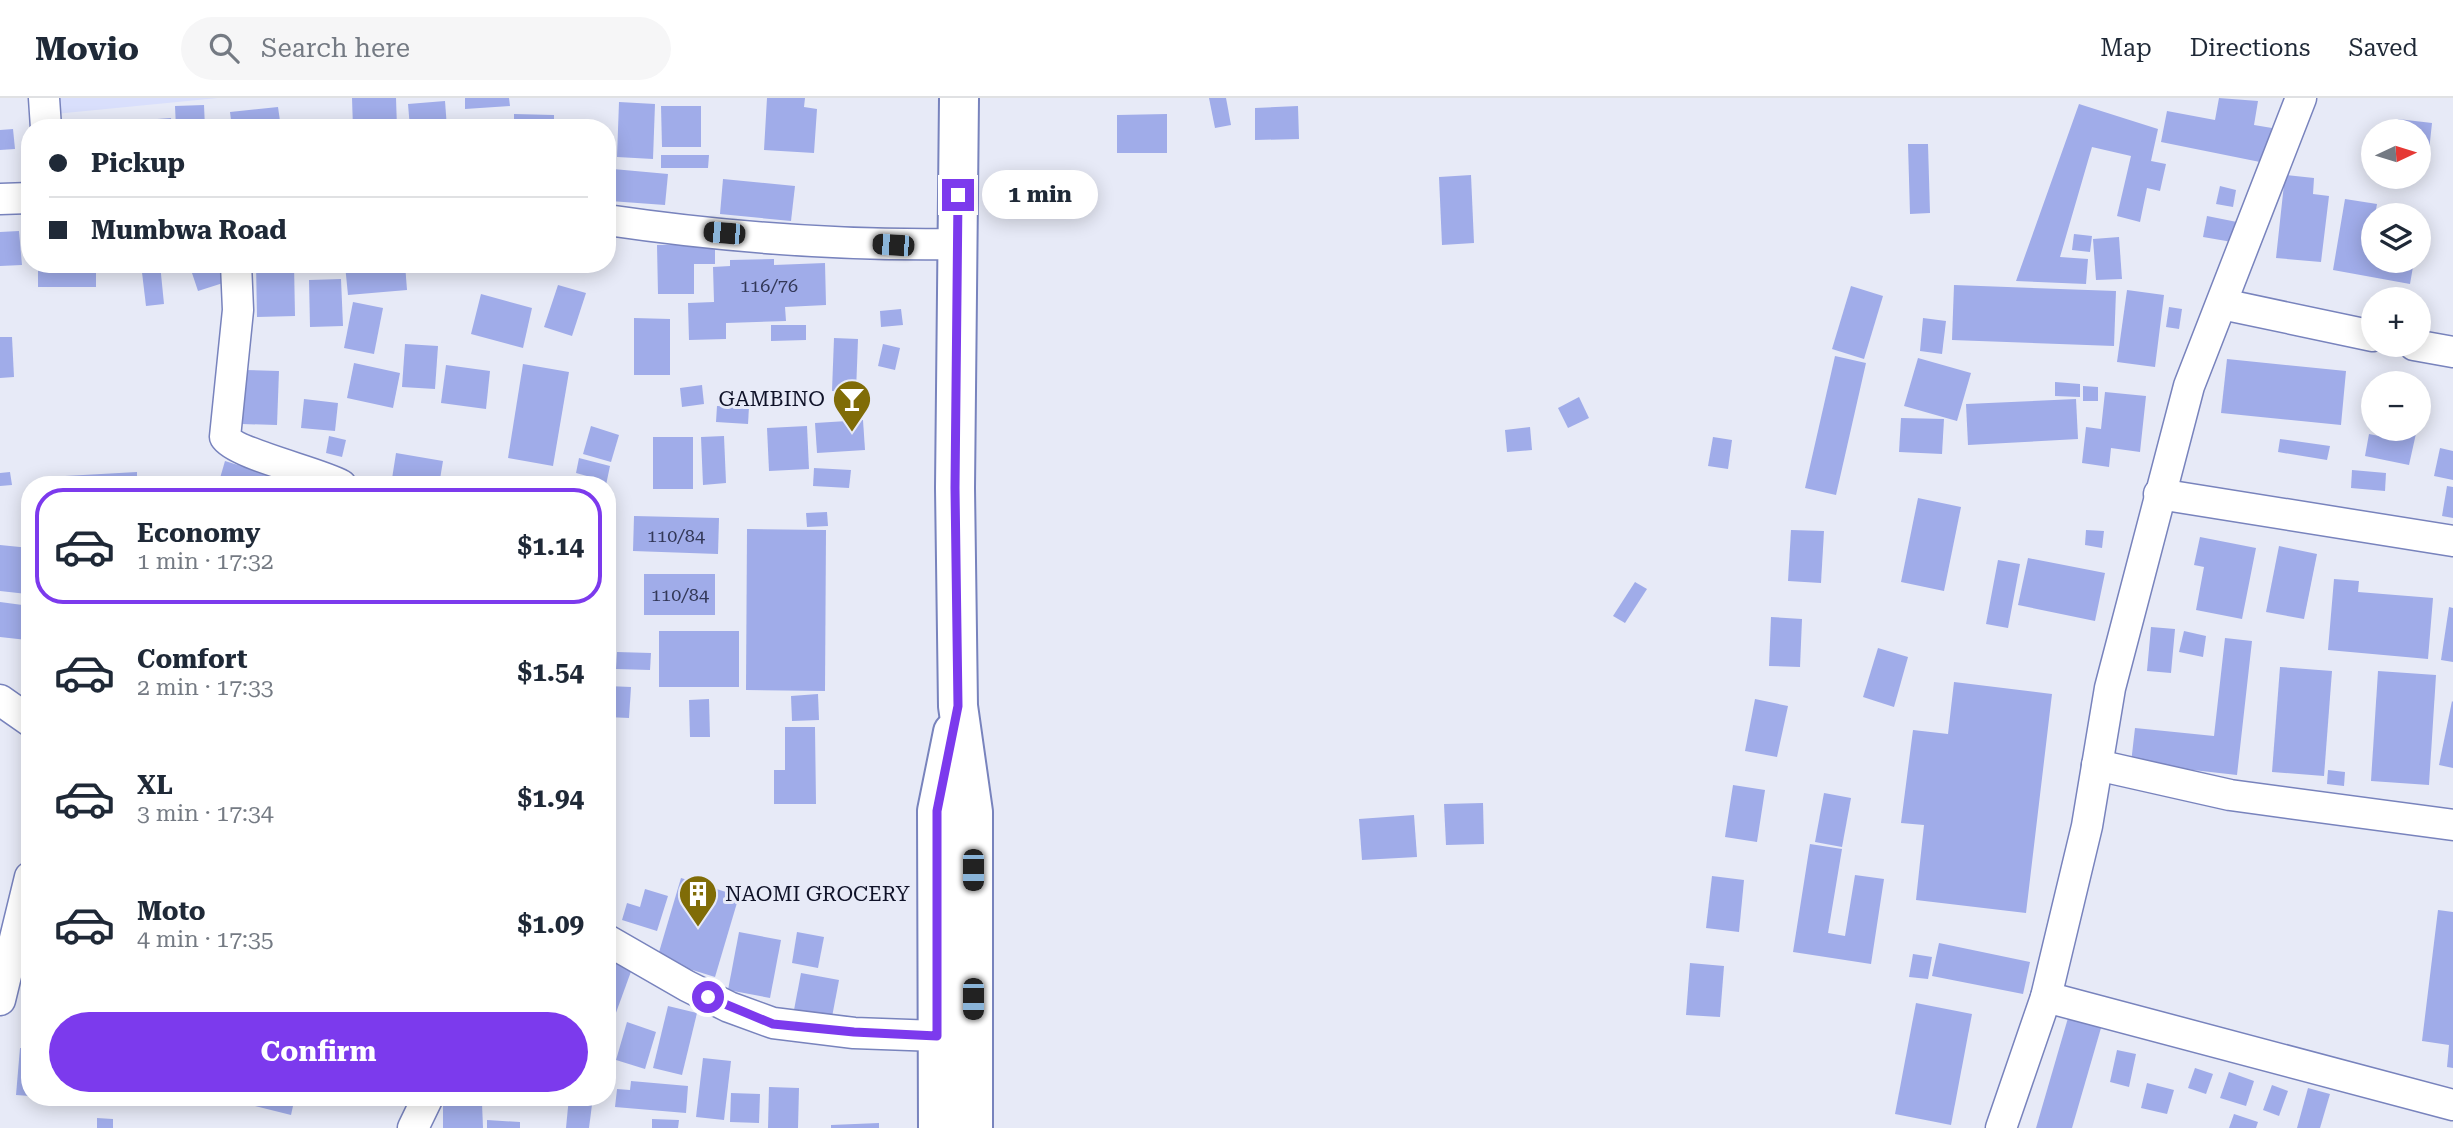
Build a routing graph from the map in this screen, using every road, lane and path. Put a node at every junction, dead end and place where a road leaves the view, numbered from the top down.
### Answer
1 (44, 98) edge
2 (959, 98) edge
3 (2301, 98) edge
4 (45, 119) edge
5 (0, 198) edge
6 (21, 198) edge
7 (616, 221) edge
8 (958, 244) junction
9 (236, 273) edge
10 (2222, 304) junction
11 (2361, 333) edge
12 (2431, 348) edge
13 (2453, 352) edge
14 (316, 476) edge
15 (2159, 494) junction
16 (2453, 541) edge
17 (0, 700) edge
18 (958, 706) junction
19 (21, 714) edge
20 (2097, 765) junction
21 (2453, 825) edge
22 (21, 914) edge
23 (616, 945) edge
24 (2046, 997) junction
25 (0, 1000) edge
26 (937, 1036) junction
27 (424, 1106) edge
28 (2451, 1113) edge
29 (413, 1128) edge
30 (938, 1128) edge
31 (973, 1128) edge
32 (2001, 1128) edge

1 - 4 street
2 - 8 main road
3 - 10 street
5 - 6 street
7 - 8 street
8 - 18 main road
9 - 14 street
10 - 11 street
10 - 15 street
12 - 13 street
15 - 16 street
15 - 20 street
17 - 19 street
18 - 26 main road
18 - 31 main road
20 - 21 street
20 - 24 street
22 - 25 street
23 - 26 street
24 - 28 street
24 - 32 street
26 - 30 main road
27 - 29 street

